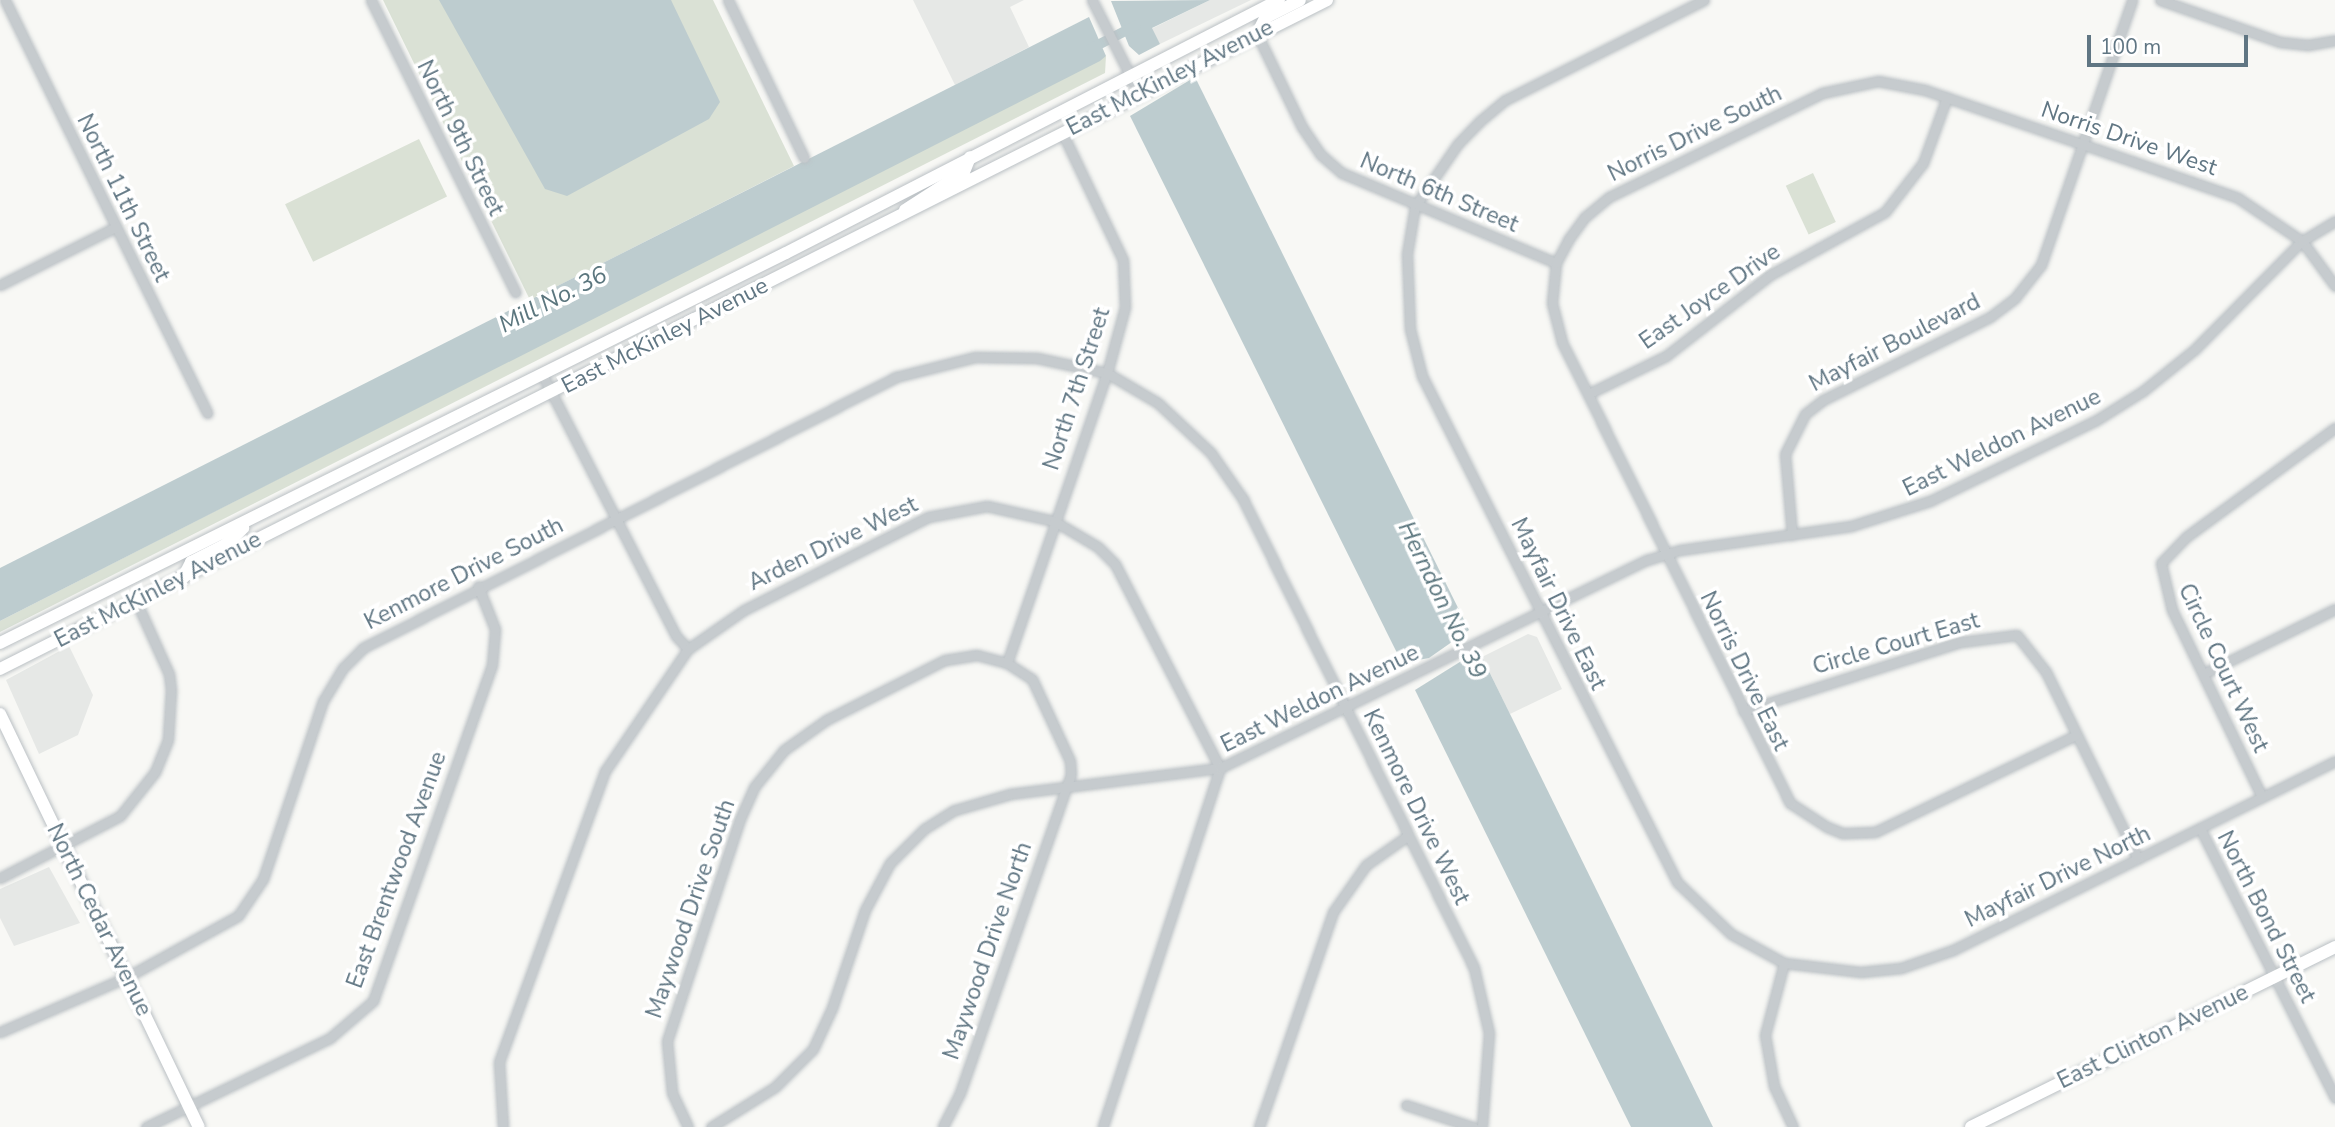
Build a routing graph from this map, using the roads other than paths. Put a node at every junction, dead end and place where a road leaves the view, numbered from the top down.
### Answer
1 (5, 0) edge
2 (371, 0) edge
3 (728, 0) edge
4 (1092, 0) edge
5 (1279, 0) edge
6 (1300, 0) edge
7 (1327, 0) edge
8 (1704, 0) edge
9 (2133, 0) edge
10 (2160, 0) edge
11 (1257, 34) junction
12 (2335, 40) edge
13 (1128, 74) junction
14 (1878, 81) joint
15 (1139, 93) junction
16 (1947, 97) junction
17 (1062, 132) junction
18 (2085, 143) junction
19 (970, 157) junction
20 (804, 158) dead end
21 (1415, 206) junction
22 (2335, 221) edge
23 (891, 222) junction
24 (116, 227) junction
25 (2302, 241) junction
26 (1556, 263) junction
27 (0, 285) edge
28 (2335, 286) edge
29 (515, 292) dead end
30 (1107, 373) junction
31 (542, 374) junction
32 (551, 393) junction
33 (1588, 394) junction
34 (207, 413) dead end
35 (2335, 428) edge
36 (257, 517) junction
37 (614, 518) junction
38 (1054, 521) junction
39 (1792, 535) junction
40 (1665, 554) junction
41 (183, 578) junction
42 (478, 586) junction
43 (135, 601) junction
44 (2335, 609) edge
45 (1541, 612) junction
46 (0, 643) edge
47 (688, 649) junction
48 (1007, 663) junction
49 (0, 668) edge
50 (2203, 674) junction
51 (1346, 708) junction
52 (1743, 711) junction
53 (0, 714) edge
54 (2076, 735) junction
55 (2335, 761) edge
56 (1220, 768) junction
57 (1067, 787) junction
58 (2262, 797) junction
59 (2200, 828) junction
60 (1406, 837) junction
61 (64, 847) junction
62 (2138, 859) junction
63 (0, 878) edge
64 (2335, 947) edge
65 (1784, 963) junction
66 (127, 977) junction
67 (2274, 977) junction
68 (0, 1032) edge
69 (2335, 1098) edge
70 (1406, 1105) dead end
71 (189, 1107) junction
72 (146, 1127) edge
73 (199, 1127) edge
74 (503, 1127) edge
75 (688, 1127) edge
76 (711, 1127) edge
77 (943, 1127) edge
78 (1103, 1127) edge
79 (1259, 1127) edge
80 (1473, 1127) edge
81 (1482, 1127) edge
82 (1793, 1127) edge
83 (1971, 1127) edge

1 - 24 street, North 11th Street
2 - 29 street, North 9th Street
3 - 20 street
4 - 13 street
5 - 13 main road, East McKinley Avenue
6 - 11 main road
7 - 11 main road, East McKinley Avenue
8 - 21 street
9 - 18 street, Mayfair Boulevard
10 - 12 street
11 - 15 main road, East McKinley Avenue
11 - 21 street, North 6th Street
13 - 15 street
13 - 19 main road, East McKinley Avenue
14 - 16 street, Norris Drive West
14 - 26 street, Norris Drive South
15 - 17 main road, East McKinley Avenue
16 - 18 street, Norris Drive West
16 - 33 street, East Joyce Drive
17 - 23 main road, East McKinley Avenue
17 - 30 street, North 7th Street
18 - 25 street, Norris Drive West
18 - 39 street, Mayfair Boulevard
19 - 23 main road
19 - 31 main road, East McKinley Avenue
21 - 26 street, North 6th Street
21 - 45 street, Mayfair Drive East
22 - 25 street, East Weldon Avenue
23 - 32 main road, East McKinley Avenue
24 - 27 street
24 - 34 street, North 11th Street
25 - 28 street, Norris Drive West
25 - 39 street, East Weldon Avenue
26 - 33 street, Norris Drive East
30 - 37 street, Kenmore Drive South
30 - 38 street, North 7th Street
30 - 51 street, Kenmore Drive West
31 - 32 street
31 - 36 main road, East McKinley Avenue
32 - 37 street
32 - 41 main road, East McKinley Avenue
33 - 40 street, Norris Drive East
35 - 50 street, Circle Court West
36 - 41 main road
36 - 46 main road, East McKinley Avenue
37 - 42 street, Kenmore Drive South
37 - 47 street
38 - 47 street, Arden Drive West
38 - 48 street, North 7th Street
38 - 56 street, Arden Drive West
39 - 40 street, East Weldon Avenue
40 - 45 street, East Weldon Avenue
40 - 52 street, Norris Drive East
41 - 43 main road, East McKinley Avenue
42 - 66 street, Kenmore Drive South
42 - 71 street, East Brentwood Avenue
43 - 49 main road, East McKinley Avenue
43 - 61 street
44 - 50 street
45 - 51 street, East Weldon Avenue
45 - 65 street, Mayfair Drive East
47 - 74 street, Arden Drive West
48 - 57 street
48 - 75 street, Maywood Drive South
50 - 58 street, Circle Court West
51 - 56 street, East Weldon Avenue
51 - 60 street, Kenmore Drive West
52 - 54 street, Circle Court East
52 - 54 street, Norris Drive East
53 - 61 main road, North Cedar Avenue
54 - 62 street, Circle Court East
55 - 58 street, Mayfair Drive North
56 - 57 street, East Weldon Avenue
56 - 78 street
57 - 76 street, East Weldon Avenue
57 - 77 street, Maywood Drive North
58 - 59 street, Mayfair Drive North
59 - 62 street, Mayfair Drive North
59 - 67 street, North Bond Street
60 - 79 street
60 - 81 street, Kenmore Drive West
61 - 63 street
61 - 66 main road, North Cedar Avenue
62 - 65 street, Mayfair Drive North
64 - 67 main road, East Clinton Avenue
65 - 82 street
66 - 68 street, Kenmore Drive South
66 - 71 main road, North Cedar Avenue
67 - 69 street, North Bond Street
67 - 83 main road, East Clinton Avenue
70 - 80 street
71 - 72 street, East Brentwood Avenue
71 - 73 main road, North Cedar Avenue

